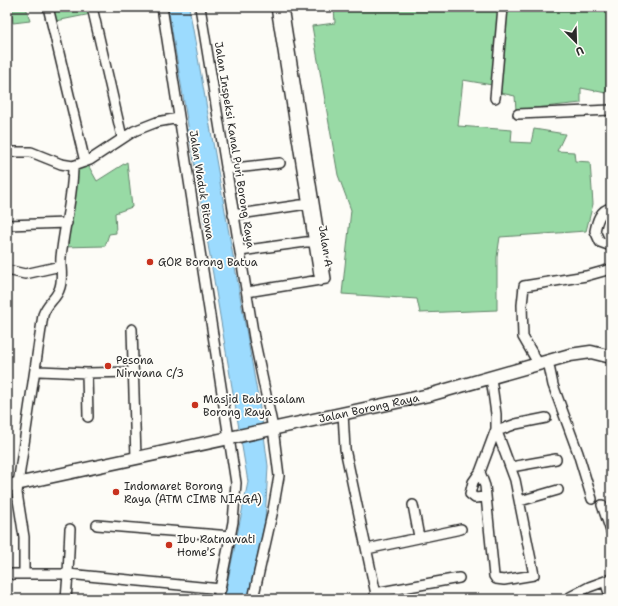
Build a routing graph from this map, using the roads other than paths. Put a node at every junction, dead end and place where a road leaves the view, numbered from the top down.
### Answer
1 (48, 7) edge
2 (92, 7) edge
3 (162, 7) edge
4 (200, 7) edge
5 (276, 7) edge
6 (283, 7) edge
7 (503, 7) edge
8 (284, 35) junction
9 (495, 98) dead end
10 (611, 110) edge
11 (518, 114) dead end
12 (179, 118) junction
13 (122, 137) junction
14 (7, 152) edge
15 (85, 162) junction
16 (280, 162) dead end
17 (73, 166) junction
18 (226, 169) junction
19 (308, 181) junction
20 (308, 204) junction
21 (611, 208) edge
22 (233, 215) junction
23 (67, 223) junction
24 (7, 225) edge
25 (313, 241) junction
26 (611, 246) edge
27 (240, 251) junction
28 (611, 251) edge
29 (611, 255) edge
30 (61, 266) junction
31 (611, 269) edge
32 (7, 270) edge
33 (320, 281) junction
34 (247, 292) junction
35 (132, 329) dead end
36 (611, 358) edge
37 (543, 362) junction
38 (39, 371) dead end
39 (134, 372) junction
40 (87, 373) junction
41 (491, 378) junction
42 (344, 413) junction
43 (88, 417) dead end
44 (546, 418) dead end
45 (270, 428) junction
46 (496, 430) junction
47 (233, 437) junction
48 (136, 458) junction
49 (556, 458) dead end
50 (511, 467) junction
51 (480, 472) junction
52 (12, 486) edge
53 (558, 490) dead end
54 (485, 497) junction
55 (592, 499) dead end
56 (520, 501) junction
57 (413, 505) dead end
58 (602, 505) dead end
59 (97, 525) dead end
60 (70, 529) dead end
61 (461, 529) dead end
62 (611, 531) edge
63 (231, 536) junction
64 (419, 537) junction
65 (367, 549) junction
66 (24, 573) junction
67 (7, 574) edge
68 (68, 574) junction
69 (459, 578) dead end
70 (608, 580) edge
71 (221, 589) junction
72 (376, 596) edge
73 (66, 599) edge
74 (218, 599) edge
75 (253, 599) edge
76 (571, 599) edge
77 (611, 599) edge

1 - 15 street
2 - 13 street
3 - 12 street, Jalan Waduk Bitowa
4 - 18 street, Jalan Inspeksi Kanal Puri Borong Raya
5 - 8 street, Jalan A
6 - 8 street, Jalan A
7 - 9 street
8 - 19 street, Jalan A
10 - 11 street
12 - 13 street
12 - 47 street, Jalan Waduk Bitowa
13 - 15 street
14 - 17 street
15 - 17 street
16 - 18 street
17 - 23 street
18 - 22 street, Jalan Inspeksi Kanal Puri Borong Raya
19 - 20 street, Jalan A
19 - 33 street, Jalan A
20 - 22 street
20 - 25 street, Jalan A
21 - 26 street
22 - 27 street, Jalan Inspeksi Kanal Puri Borong Raya
23 - 24 street
23 - 30 street
25 - 27 street
25 - 33 street, Jalan A
27 - 34 street, Jalan Inspeksi Kanal Puri Borong Raya
28 - 29 street
30 - 32 street
30 - 52 street
31 - 37 street
33 - 34 street
34 - 45 street, Jalan Inspeksi Kanal Puri Borong Raya
35 - 39 street
36 - 37 main road, Jalan Borong Raya
37 - 41 main road, Jalan Borong Raya
37 - 55 street
38 - 40 street
39 - 40 street
39 - 48 street
40 - 43 street
41 - 42 main road, Jalan Borong Raya
41 - 46 street
42 - 45 main road, Jalan Borong Raya
42 - 65 street
44 - 46 street
45 - 47 main road, Jalan Borong Raya
45 - 75 street, Jalan Inspeksi Kanal Puri Borong Raya
46 - 50 street
46 - 51 street
47 - 48 main road, Jalan Borong Raya
47 - 63 street, Jalan Waduk Bitowa
48 - 52 main road, Jalan Borong Raya
49 - 50 street
50 - 56 street
51 - 54 street
51 - 54 street
52 - 66 street
53 - 56 street
54 - 56 street
57 - 64 street
58 - 62 street
59 - 63 street
60 - 68 street
61 - 64 street
63 - 71 street, Jalan Waduk Bitowa
64 - 65 street
65 - 72 street
66 - 67 street
66 - 68 street
68 - 71 street
68 - 73 street
69 - 72 street
70 - 76 street
70 - 77 street
71 - 74 street, Jalan Waduk Bitowa

